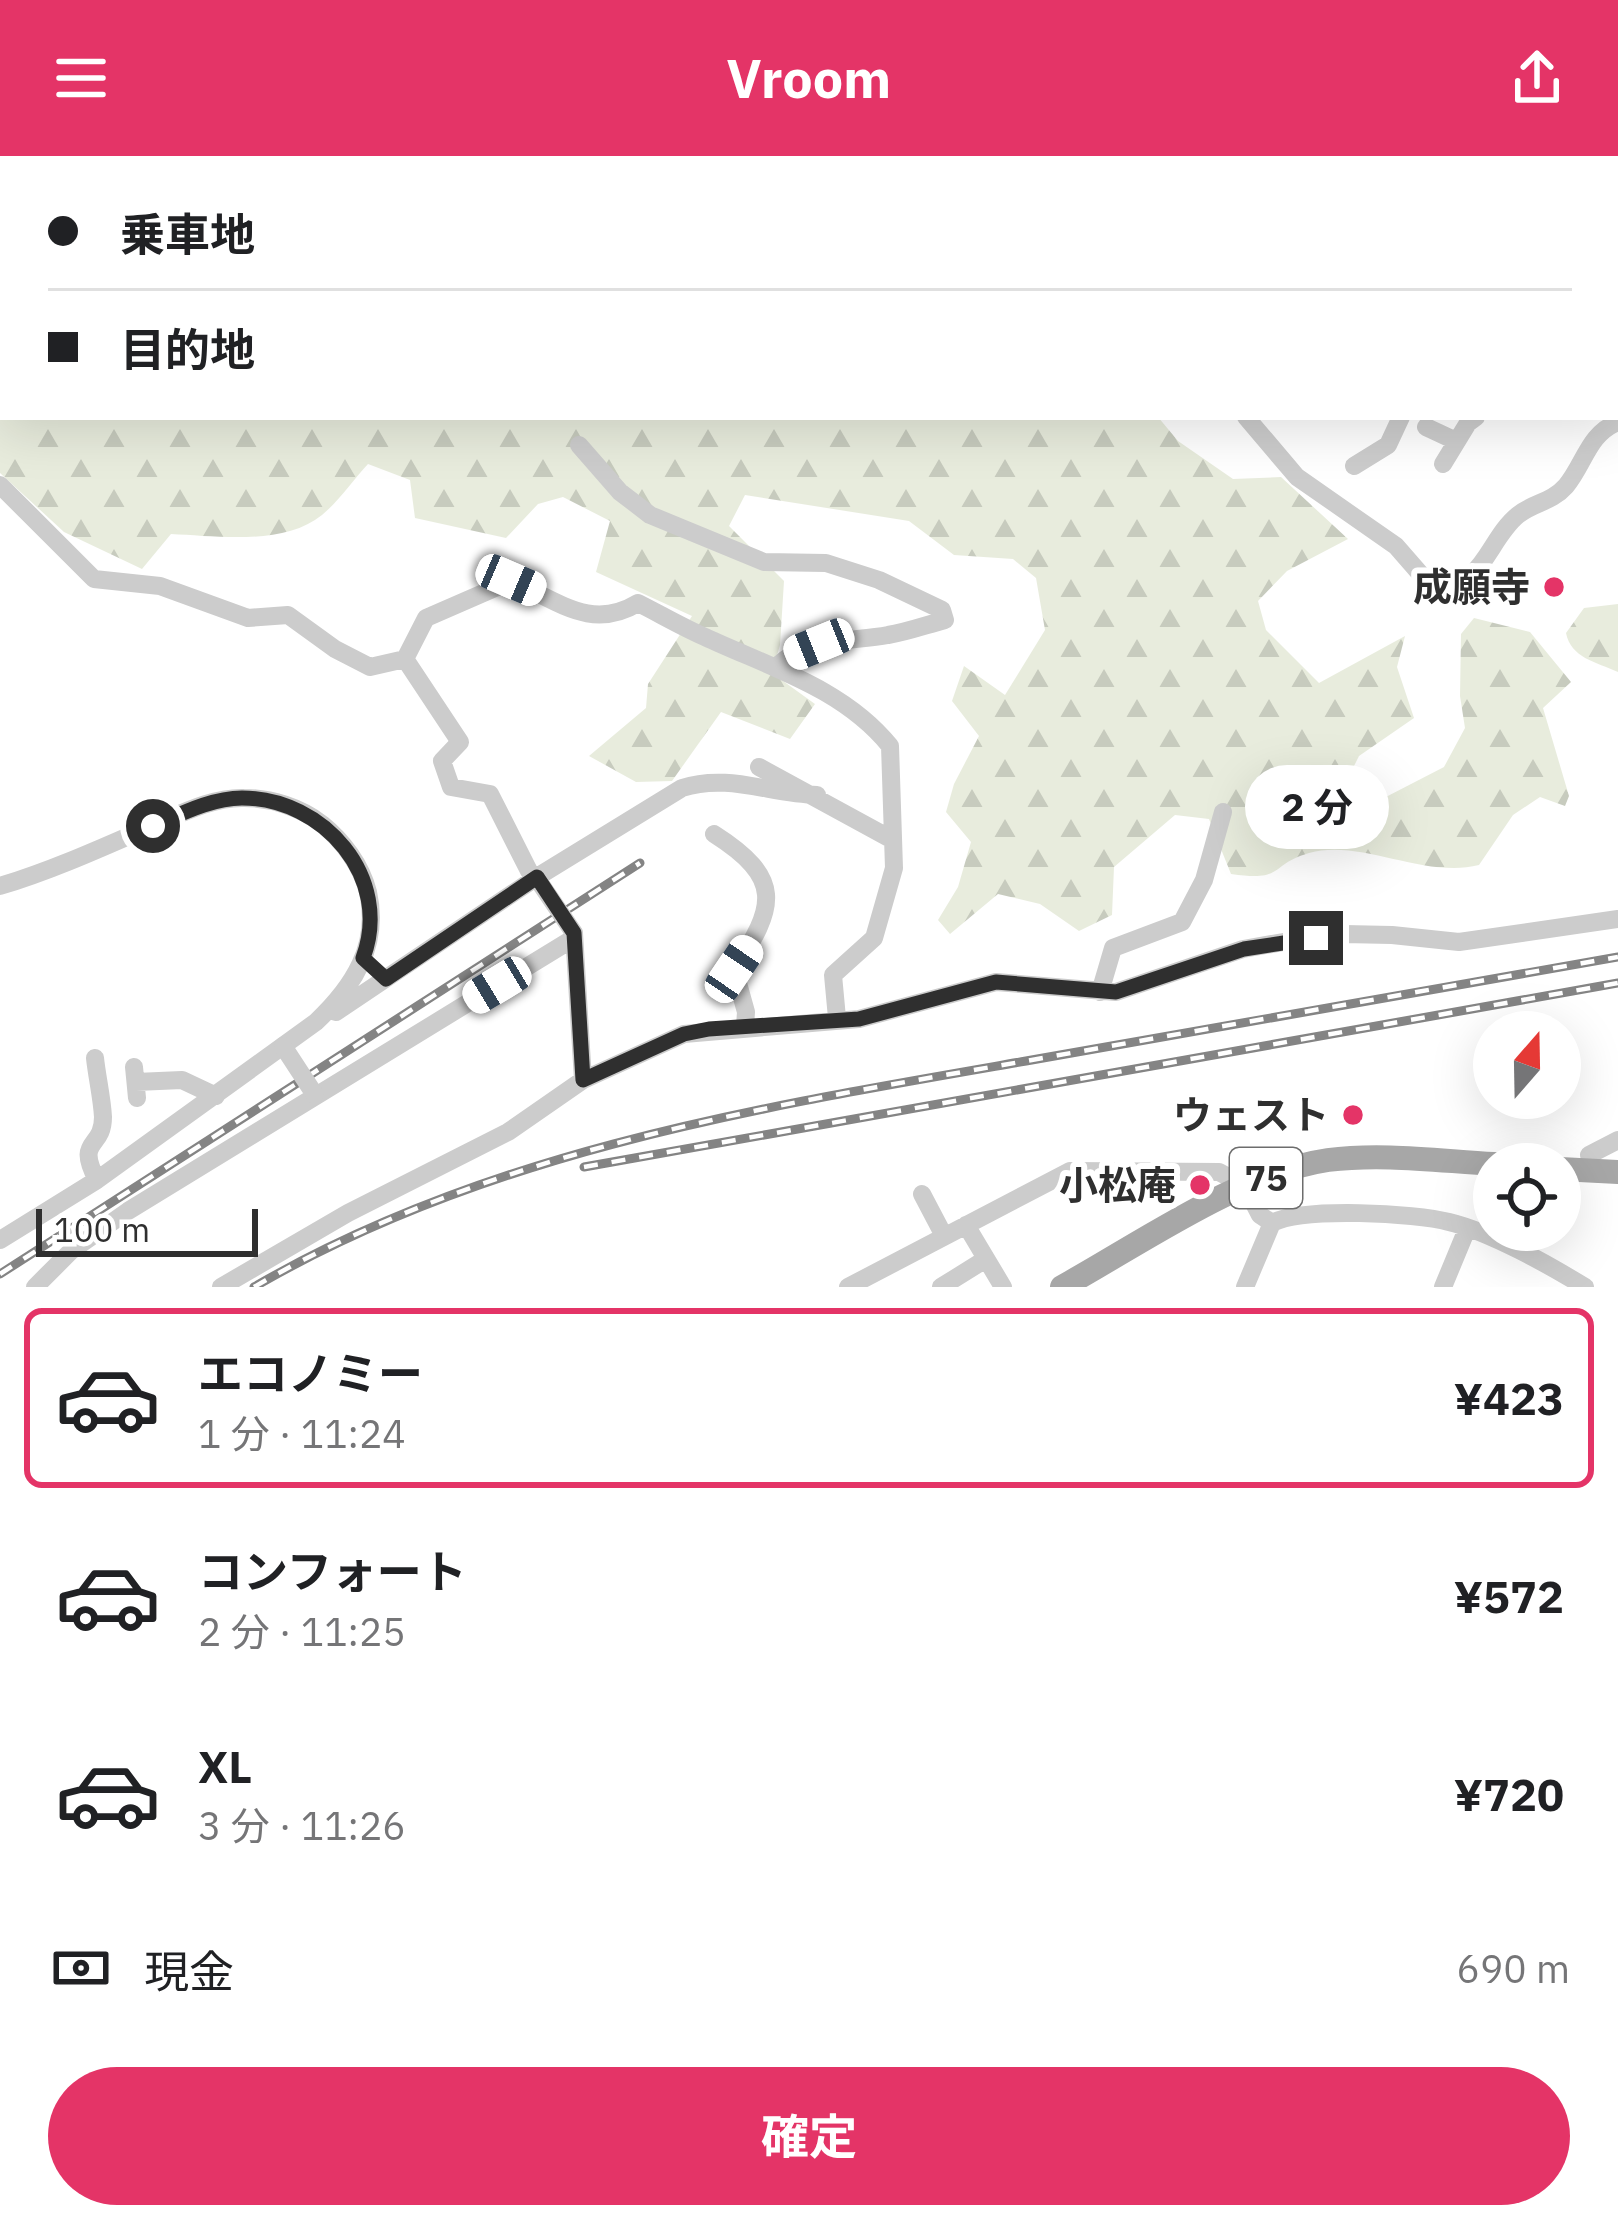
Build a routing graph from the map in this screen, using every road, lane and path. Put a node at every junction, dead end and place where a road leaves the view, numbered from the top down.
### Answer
1 (1249, 420) edge
2 (1399, 420) edge
3 (1474, 420) edge
4 (1618, 422) edge
5 (1426, 427) dead end
6 (1456, 441) junction
7 (579, 445) dead end
8 (1443, 464) dead end
9 (1354, 466) dead end
10 (0, 485) edge
11 (405, 659) junction
12 (777, 666) junction
13 (759, 767) dead end
14 (817, 795) junction
15 (1223, 812) dead end
16 (714, 834) dead end
17 (891, 838) junction
18 (539, 881) junction
19 (0, 886) edge
20 (1618, 919) edge
21 (574, 936) junction
22 (363, 958) junction
23 (386, 979) junction
24 (1100, 992) junction
25 (837, 1018) junction
26 (316, 1022) junction
27 (746, 1026) junction
28 (283, 1046) junction
29 (95, 1058) dead end
30 (583, 1080) junction
31 (136, 1083) dead end
32 (216, 1096) junction
33 (315, 1096) junction
34 (1618, 1140) edge
35 (1589, 1155) dead end
36 (1473, 1163) edge
37 (1581, 1169) edge
38 (1618, 1172) edge
39 (97, 1180) junction
40 (1244, 1186) junction
41 (922, 1194) dead end
42 (1272, 1223) junction
43 (967, 1226) junction
44 (1467, 1229) junction
45 (944, 1234) junction
46 (0, 1240) edge
47 (986, 1259) junction
48 (878, 1283) edge
49 (231, 1285) edge
50 (35, 1287) edge
51 (848, 1287) edge
52 (940, 1287) edge
53 (1003, 1287) edge
54 (1062, 1287) edge
55 (1245, 1287) edge
56 (1443, 1287) edge
57 (1585, 1287) edge

1 - 4 street
2 - 9 street
3 - 6 street
5 - 6 street
6 - 8 street
7 - 12 street
10 - 11 street
11 - 12 street
11 - 18 street
12 - 17 street
13 - 14 street
14 - 17 street
14 - 18 street
15 - 24 street
16 - 27 street
17 - 25 street
18 - 21 street, bridge
18 - 23 street
19 - 22 street
20 - 24 street
21 - 30 street
21 - 33 street
22 - 23 street
22 - 26 street
23 - 26 street
24 - 25 street
25 - 27 street
26 - 28 street
27 - 30 street
28 - 32 street
28 - 33 street, bridge
29 - 39 street
30 - 49 street
31 - 32 street
32 - 39 street
33 - 50 street
34 - 35 street
36 - 40 main road, 75
37 - 38 main road
39 - 46 street
40 - 42 street
40 - 43 street
40 - 54 main road, 75
41 - 45 street
42 - 44 street
42 - 55 street
43 - 45 street
43 - 47 street
44 - 56 street
44 - 57 street
45 - 48 street
47 - 52 street
47 - 53 street
48 - 51 street

